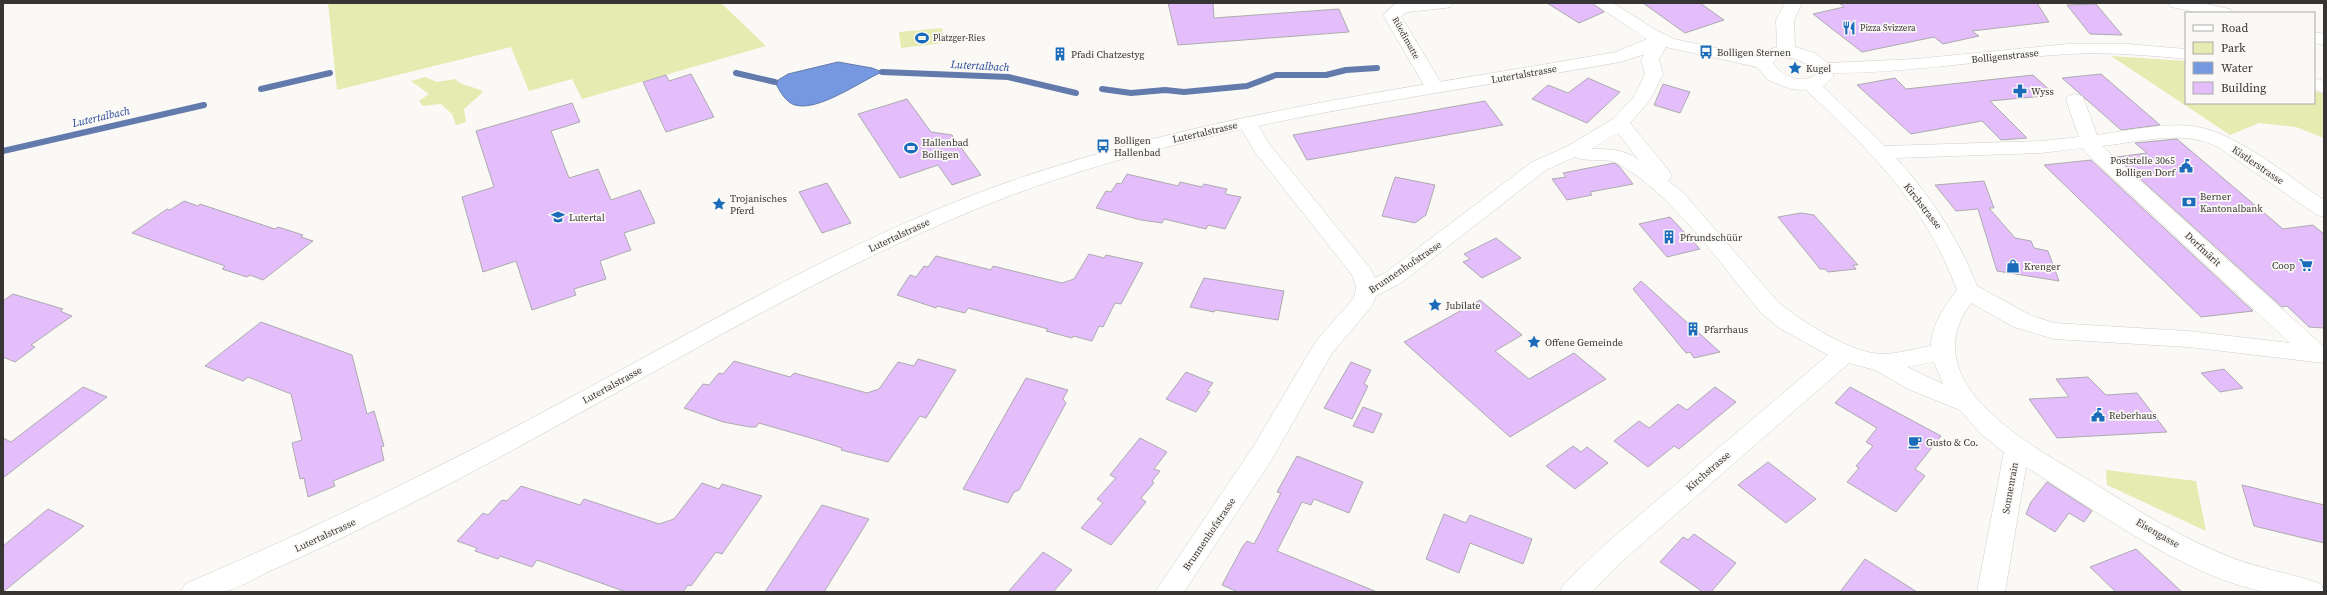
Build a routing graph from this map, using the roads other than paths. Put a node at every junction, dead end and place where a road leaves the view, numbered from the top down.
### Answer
1 (1445, 3) edge
2 (1601, 3) edge
3 (1794, 3) edge
4 (2177, 3) edge
5 (2219, 12) edge
6 (1661, 39) junction
7 (1787, 51) junction
8 (2185, 54) edge
9 (1764, 63) junction
10 (1823, 68) junction
11 (1810, 84) junction
12 (1435, 88) junction
13 (2075, 100) dead end
14 (1246, 123) junction
15 (1620, 123) junction
16 (2091, 142) junction
17 (1575, 150) junction
18 (1880, 152) junction
19 (1675, 196) junction
20 (2324, 210) edge
21 (1367, 291) junction
22 (1968, 291) junction
23 (1943, 352) junction
24 (1845, 354) junction
25 (2321, 355) edge
26 (1882, 363) junction
27 (1969, 404) junction
28 (2017, 448) junction
29 (195, 592) edge
30 (1169, 592) edge
31 (1574, 592) edge
32 (1991, 592) edge
33 (2311, 592) edge

1 - 12 street, Rüedimatte
2 - 6 street
3 - 7 street
4 - 5 street
6 - 9 street
6 - 12 street, Lutertalstrasse
6 - 15 street, Brunnenhofstrasse
7 - 9 street
7 - 10 street
8 - 10 street, Bolligenstrasse
9 - 11 street
10 - 11 street
11 - 18 street, Kirchstrasse
12 - 14 street, Lutertalstrasse
13 - 16 street, Dorfmärit
14 - 21 street
14 - 29 street, Lutertalstrasse
15 - 17 street, Brunnenhofstrasse
15 - 19 street
16 - 18 street
16 - 20 street, Kistlerstrasse
16 - 25 street, Dorfmärit
17 - 19 street
17 - 21 street, Brunnenhofstrasse
18 - 22 street, Kirchstrasse
19 - 24 street
21 - 30 street, Brunnenhofstrasse
22 - 23 street
22 - 25 street
23 - 26 street
23 - 27 street
24 - 26 street
24 - 31 street, Kirchstrasse
26 - 27 street
27 - 28 street, Sonnenrain
28 - 32 street, Sonnenrain
28 - 33 street, Eisengasse

